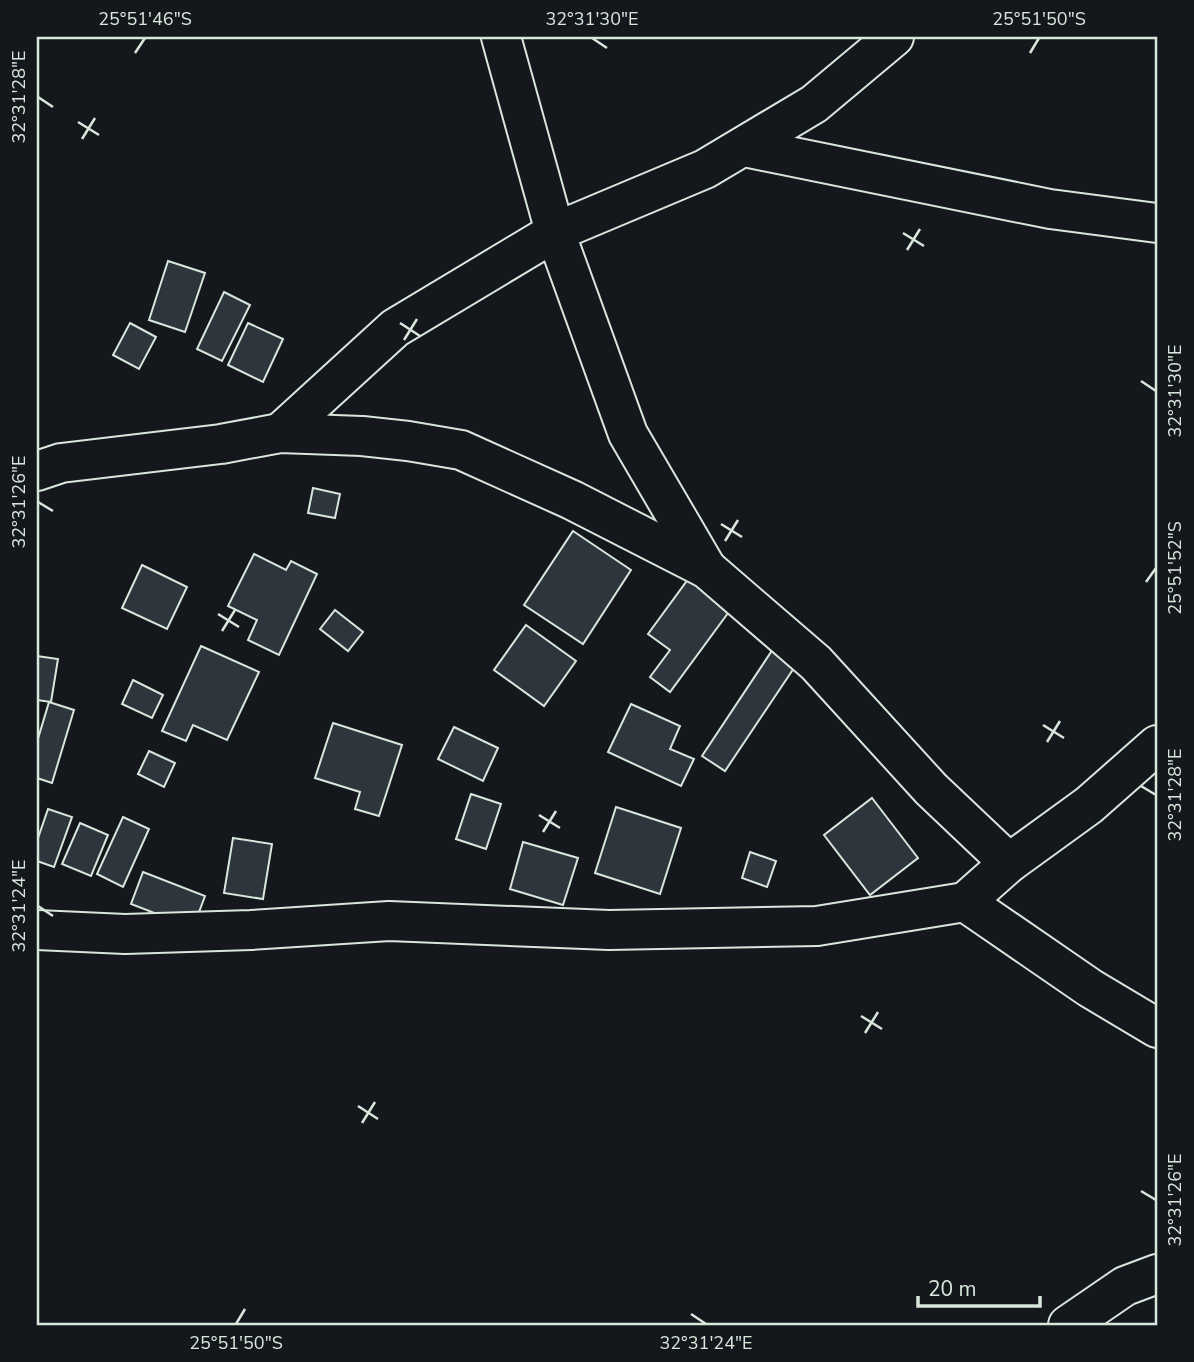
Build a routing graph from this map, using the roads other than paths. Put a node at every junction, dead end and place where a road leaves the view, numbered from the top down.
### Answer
1 (501, 37) edge
2 (894, 37) edge
3 (744, 147) junction
4 (1157, 223) edge
5 (555, 232) junction
6 (280, 433) junction
7 (37, 471) edge
8 (707, 569) junction
9 (1157, 745) edge
10 (1009, 863) junction
11 (965, 902) junction
12 (37, 930) edge
13 (1157, 1028) edge
14 (1157, 1274) edge
15 (1068, 1325) edge

1 - 5 street
2 - 3 street
3 - 4 street
3 - 5 street
5 - 6 street
5 - 8 street
6 - 7 street
6 - 8 street
8 - 10 street
9 - 10 street
10 - 11 street
11 - 12 street
11 - 13 street
14 - 15 street

